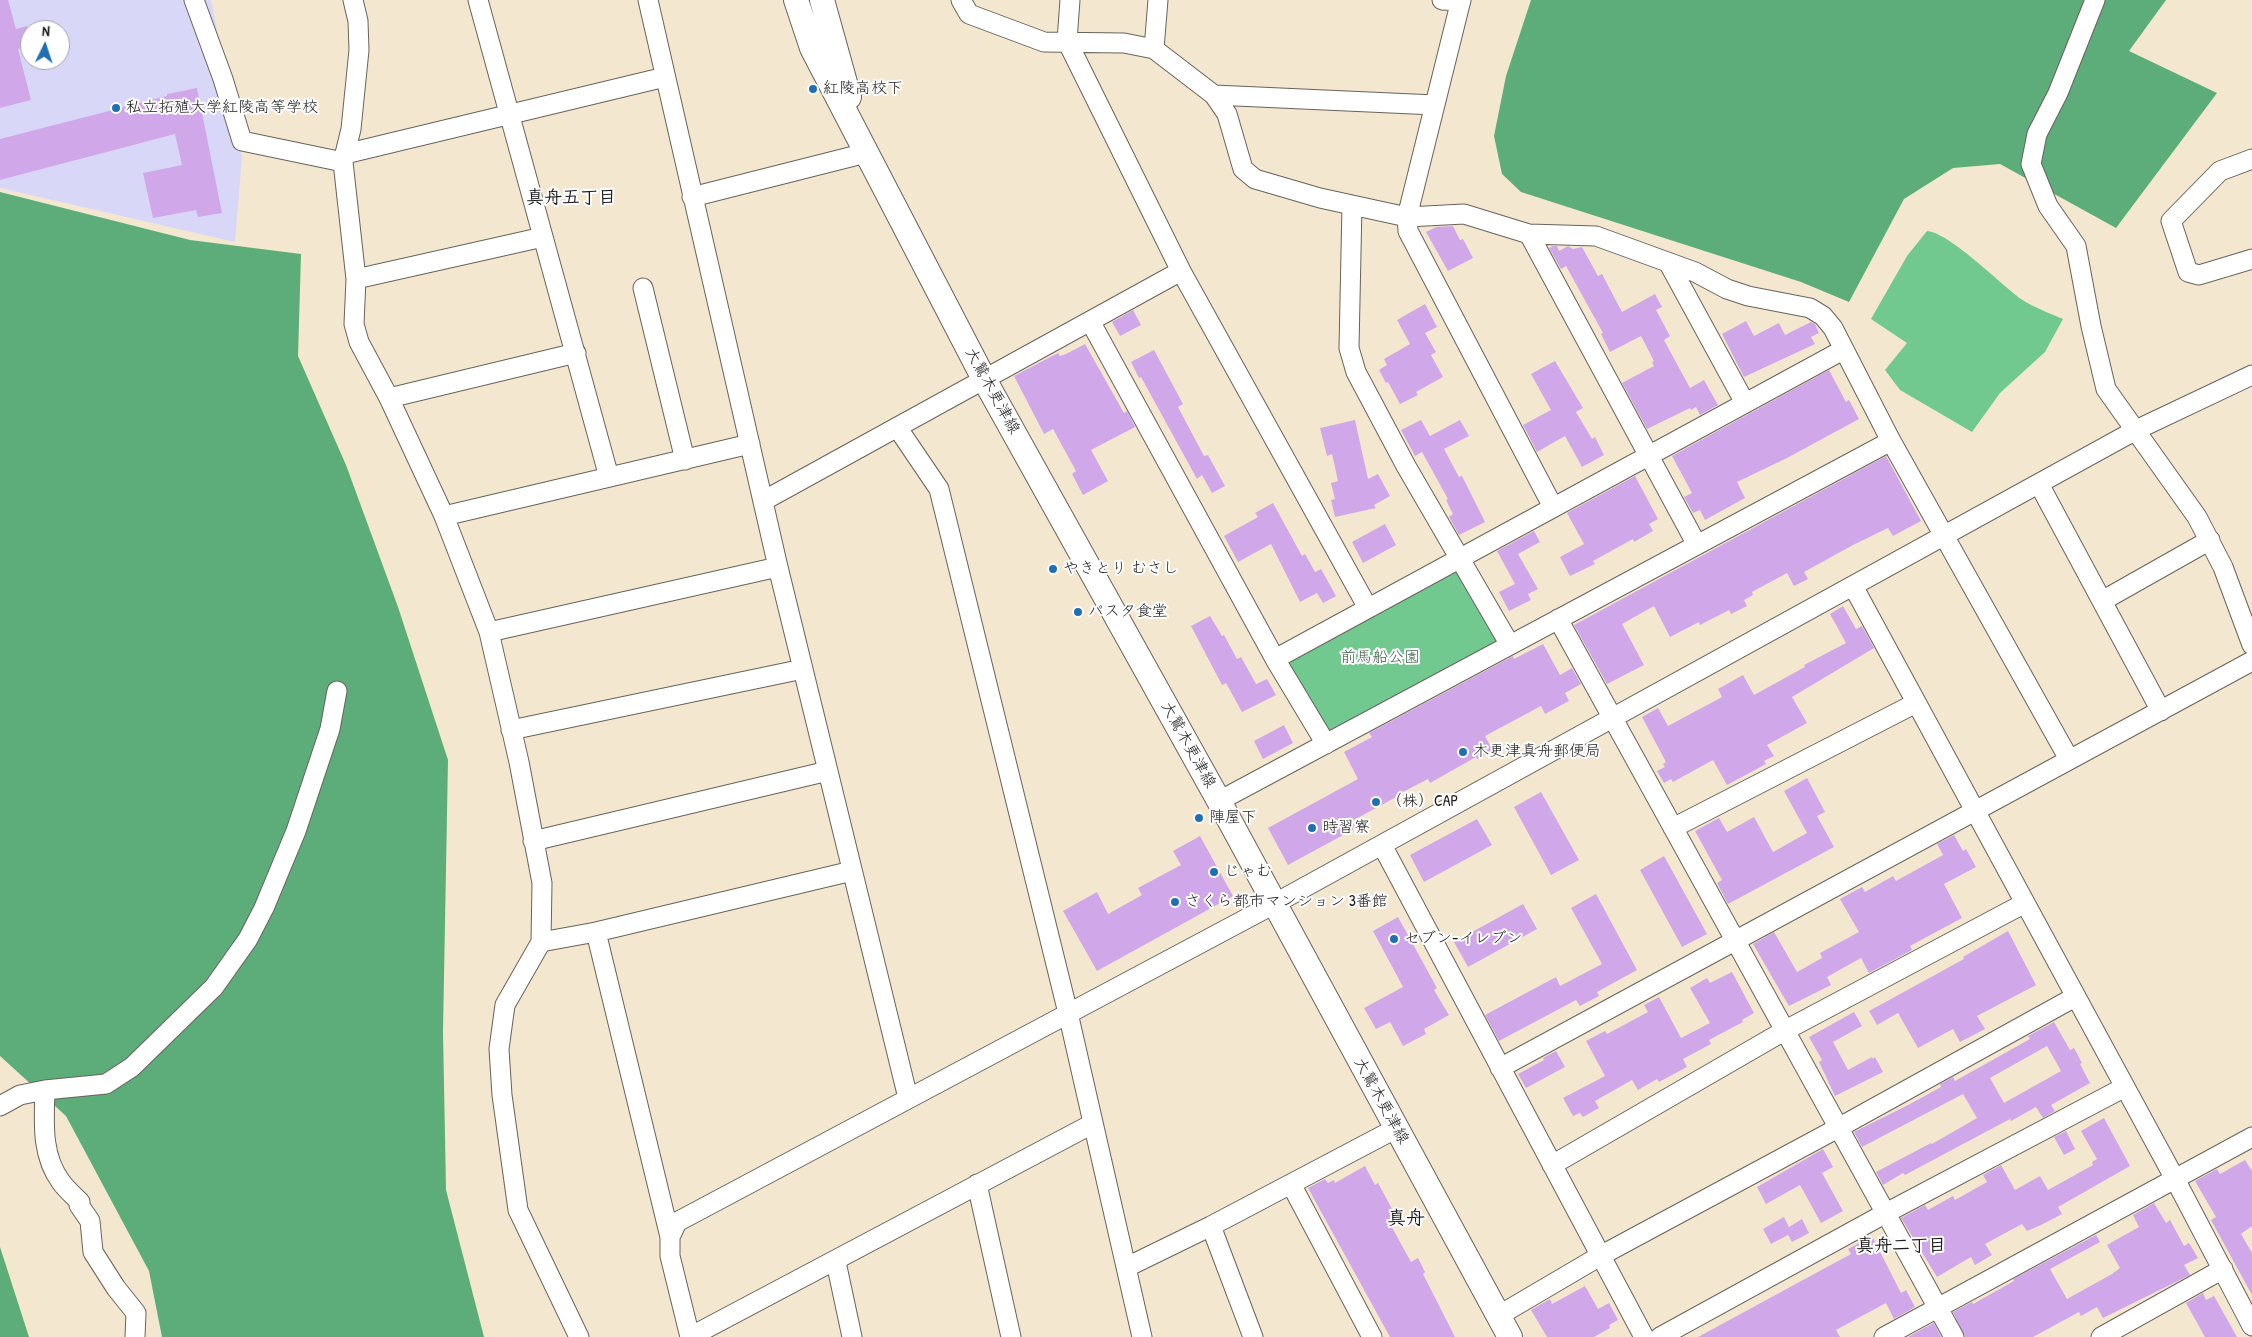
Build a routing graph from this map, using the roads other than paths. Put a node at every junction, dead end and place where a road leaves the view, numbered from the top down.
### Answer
1 (194, 0) edge
2 (353, 0) edge
3 (478, 0) edge
4 (648, 0) edge
5 (796, 0) edge
6 (822, 0) edge
7 (961, 0) edge
8 (1070, 0) edge
9 (1158, 0) edge
10 (1442, 0) edge
11 (2095, 0) edge
12 (1461, 1) edge
13 (1066, 41) junction
14 (1154, 49) junction
15 (665, 77) junction
16 (1214, 95) junction
17 (1435, 105) junction
18 (510, 115) junction
19 (866, 153) junction
20 (344, 158) junction
21 (2252, 159) edge
22 (692, 197) junction
23 (1352, 205) junction
24 (1407, 217) junction
25 (1528, 234) junction
26 (543, 237) junction
27 (2252, 259) edge
28 (1668, 262) junction
29 (1181, 271) junction
30 (356, 279) junction
31 (643, 288) dead end
32 (1090, 321) junction
33 (1843, 350) junction
34 (576, 353) junction
35 (2252, 376) edge
36 (984, 379) junction
37 (389, 398) junction
38 (1745, 402) junction
39 (897, 427) junction
40 (2136, 430) junction
41 (1891, 441) junction
42 (750, 444) junction
43 (1648, 456) junction
44 (685, 460) junction
45 (610, 477) junction
46 (2039, 484) junction
47 (763, 501) junction
48 (1553, 507) junction
49 (444, 516) junction
50 (1944, 536) junction
51 (2210, 540) junction
52 (1697, 545) junction
53 (1459, 558) junction
54 (778, 567) junction
55 (1853, 586) junction
56 (2102, 601) junction
57 (1368, 608) junction
58 (1558, 619) junction
59 (489, 632) junction
60 (1510, 645) junction
61 (2252, 646) edge
62 (1275, 658) junction
63 (2252, 661) edge
64 (803, 669) junction
65 (337, 690) dead end
66 (1916, 703) junction
67 (2162, 712) junction
68 (1612, 718) junction
69 (511, 730) junction
70 (1326, 744) junction
71 (2069, 759) junction
72 (828, 771) junction
73 (1219, 801) junction
74 (1976, 812) junction
75 (1673, 828) junction
76 (533, 840) junction
77 (1382, 845) junction
78 (852, 871) junction
79 (2025, 902) junction
80 (1274, 904) junction
81 (596, 932) junction
82 (1735, 940) junction
83 (541, 942) junction
84 (2075, 997) junction
85 (1068, 1013) junction
86 (1784, 1031) junction
87 (1500, 1068) junction
88 (2125, 1087) junction
89 (45, 1090) junction
90 (908, 1098) junction
91 (0, 1106) edge
92 (1092, 1124) junction
93 (1838, 1128) junction
94 (1395, 1129) junction
95 (2252, 1137) edge
96 (1552, 1165) junction
97 (2175, 1179) junction
98 (977, 1184) junction
99 (1290, 1184) junction
100 (1886, 1213) junction
101 (1211, 1226) junction
102 (670, 1237) junction
103 (1600, 1256) junction
104 (836, 1262) junction
105 (1127, 1267) junction
106 (2223, 1269) junction
107 (1938, 1308) junction
108 (1498, 1316) junction
109 (2252, 1326) edge
110 (135, 1337) edge
111 (579, 1337) edge
112 (690, 1337) edge
113 (852, 1337) edge
114 (1011, 1337) edge
115 (1142, 1337) edge
116 (1253, 1337) edge
117 (1372, 1337) edge
118 (1510, 1337) edge
119 (1644, 1337) edge
120 (1660, 1337) edge
121 (1884, 1337) edge
122 (1954, 1337) edge
123 (2101, 1337) edge

1 - 20 street
2 - 20 street
3 - 18 street
4 - 15 street
5 - 19 main road
6 - 19 main road
7 - 13 street
8 - 13 street
9 - 14 street
10 - 12 street
11 - 40 street
12 - 17 street
13 - 14 street
13 - 29 street
14 - 16 street
15 - 18 street
15 - 22 street
16 - 17 street
16 - 23 street
17 - 24 street
18 - 20 street
18 - 26 street
19 - 22 street
19 - 36 main road, 大鷲木更津線
20 - 30 street
21 - 27 street
22 - 42 street
23 - 24 street
23 - 53 street
24 - 25 street
24 - 48 street
25 - 28 street
25 - 43 street
26 - 30 street
26 - 34 street
28 - 33 street
28 - 38 street
29 - 32 street
29 - 57 street
30 - 37 street
31 - 44 street
32 - 36 street
32 - 62 street
33 - 38 street
33 - 41 street
34 - 37 street
34 - 45 street
35 - 40 street
36 - 39 street
36 - 73 main road, 大鷲木更津線
37 - 49 street
38 - 43 street
39 - 47 street
39 - 85 street
40 - 46 street
40 - 51 street
41 - 50 street
41 - 52 street
42 - 44 street
42 - 47 street
43 - 48 street
43 - 52 street
44 - 45 street
45 - 49 street
46 - 50 street
46 - 56 street
47 - 54 street
48 - 53 street
49 - 59 street
50 - 55 street
50 - 71 street
51 - 56 street
51 - 61 street
52 - 58 street
53 - 57 street
53 - 60 street
54 - 59 street
54 - 64 street
55 - 66 street
55 - 68 street
56 - 67 street
57 - 62 street
58 - 60 street
58 - 68 street
59 - 69 street
60 - 70 street
62 - 70 street
63 - 67 street
64 - 69 street
64 - 72 street
65 - 89 street
66 - 74 street
66 - 75 street
67 - 71 street
68 - 75 street
68 - 77 street
69 - 76 street
70 - 73 street
71 - 74 street
72 - 76 street
72 - 78 street
73 - 80 main road, 大鷲木更津線
74 - 79 street
74 - 82 street
75 - 82 street
76 - 83 street
77 - 80 street
77 - 87 street
78 - 81 street
78 - 90 street
79 - 84 street
79 - 86 street
80 - 85 street
80 - 94 main road, 大鷲木更津線
81 - 83 street
81 - 102 street
82 - 86 street
82 - 87 street
83 - 111 street
84 - 88 street
84 - 93 street
85 - 90 street
85 - 92 street
86 - 93 street
86 - 96 street
87 - 96 street
88 - 97 street
88 - 100 street
89 - 91 street
89 - 110 street
90 - 102 street
92 - 98 street
92 - 105 street
93 - 100 street
93 - 103 street
94 - 99 street
94 - 108 main road, 大鷲木更津線
95 - 97 street
96 - 103 street
97 - 106 street
97 - 107 street
98 - 104 street
98 - 114 street
99 - 101 street
99 - 117 street
100 - 107 street
100 - 120 street
101 - 105 street
101 - 116 street
102 - 112 street
103 - 108 street
103 - 119 street
104 - 112 street
104 - 113 street
105 - 115 street
106 - 109 street
106 - 123 street
107 - 121 street
107 - 122 street
108 - 118 main road, 大鷲木更津線

